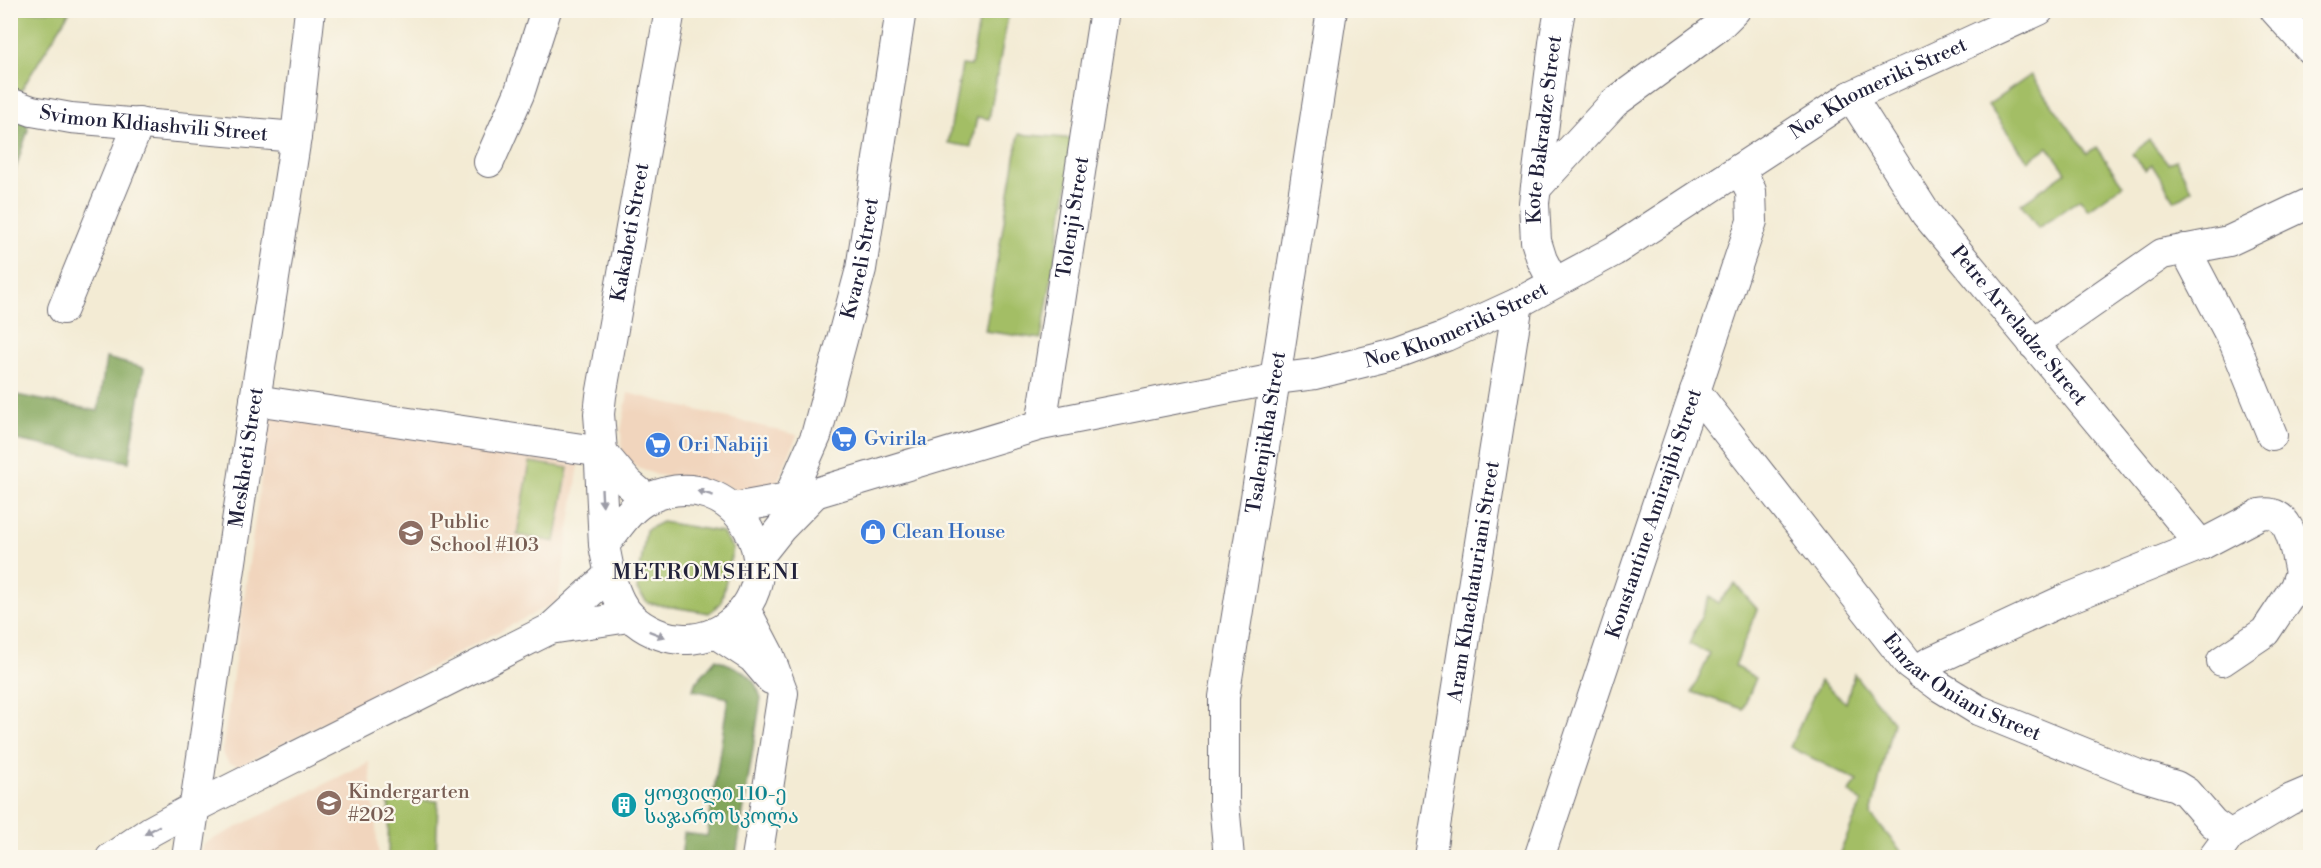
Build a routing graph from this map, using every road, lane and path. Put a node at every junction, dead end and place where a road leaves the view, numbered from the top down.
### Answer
1 (310, 10) edge
2 (546, 10) edge
3 (670, 10) edge
4 (901, 10) edge
5 (1105, 10) edge
6 (1332, 10) edge
7 (1560, 10) edge
8 (1735, 10) edge
9 (2039, 10) edge
10 (2275, 10) edge
11 (2310, 49) edge
12 (1851, 96) junction
13 (10, 103) edge
14 (139, 123) junction
15 (296, 137) junction
16 (489, 162) dead end
17 (1740, 169) junction
18 (1536, 188) junction
19 (2310, 203) edge
20 (2185, 249) junction
21 (1554, 283) junction
22 (1518, 303) junction
23 (63, 309) dead end
24 (2033, 344) junction
25 (1275, 379) junction
26 (1695, 391) junction
27 (255, 400) junction
28 (1041, 425) junction
29 (2272, 435) dead end
30 (602, 452) junction
31 (802, 495) junction
32 (647, 499) junction
33 (734, 508) junction
34 (604, 545) junction
35 (2201, 545) junction
36 (758, 557) junction
37 (609, 575) junction
38 (745, 609) junction
39 (629, 616) junction
40 (550, 629) junction
41 (715, 633) junction
42 (2222, 661) dead end
43 (1921, 674) junction
44 (783, 693) junction
45 (2310, 791) edge
46 (195, 807) junction
47 (2222, 846) edge
48 (111, 858) edge
49 (187, 858) edge
50 (758, 858) edge
51 (1229, 858) edge
52 (1430, 858) edge
53 (1539, 858) edge

1 - 15 street, Meskheti Street
2 - 16 street
3 - 30 street, Kakabeti Street
4 - 31 street, Kvareli Street
5 - 28 street, Tolenji Street
6 - 25 street, Tsalenjikha Street
7 - 18 street, Kote Bakradze Street
8 - 18 street
9 - 12 street, Noe Khomeriki Street
10 - 11 street
12 - 17 street, Noe Khomeriki Street
12 - 24 street, Petre Arveladze Street
13 - 14 street, Svimon Kldiashvili Street
14 - 15 street, Svimon Kldiashvili Street
14 - 23 street
15 - 27 street, Meskheti Street
17 - 21 street, Noe Khomeriki Street
17 - 26 street, Konstantine Amirajibi Street
18 - 21 street, Kote Bakradze Street
19 - 20 street
20 - 24 street
20 - 29 street
21 - 22 street, Noe Khomeriki Street
22 - 25 street, Noe Khomeriki Street
22 - 52 street, Aram Khachaturiani Street
24 - 35 street, Petre Arveladze Street
25 - 28 street, Noe Khomeriki Street
25 - 51 street, Tsalenjikha Street
26 - 43 street, Emzar Oniani Street
26 - 53 street, Konstantine Amirajibi Street
27 - 30 street
27 - 46 street, Meskheti Street
28 - 31 street, Noe Khomeriki Street
30 - 32 street
30 -> 34 street, Kakabeti Street
31 - 33 street, Noe Khomeriki Street
31 - 36 street, Noe Khomeriki Street
33 -> 32 street
32 - 34 street
33 - 36 street
34 - 37 street
35 - 42 street
35 - 43 street
36 - 38 street
37 - 39 street
37 - 40 street
38 - 41 street
38 - 44 street
39 - 40 street
39 -> 41 street
40 - 46 street
41 - 44 street
43 - 47 street, Emzar Oniani Street
44 - 50 street
45 - 47 street, Emzar Oniani Street
46 -> 48 street
46 - 49 street, Meskheti Street

